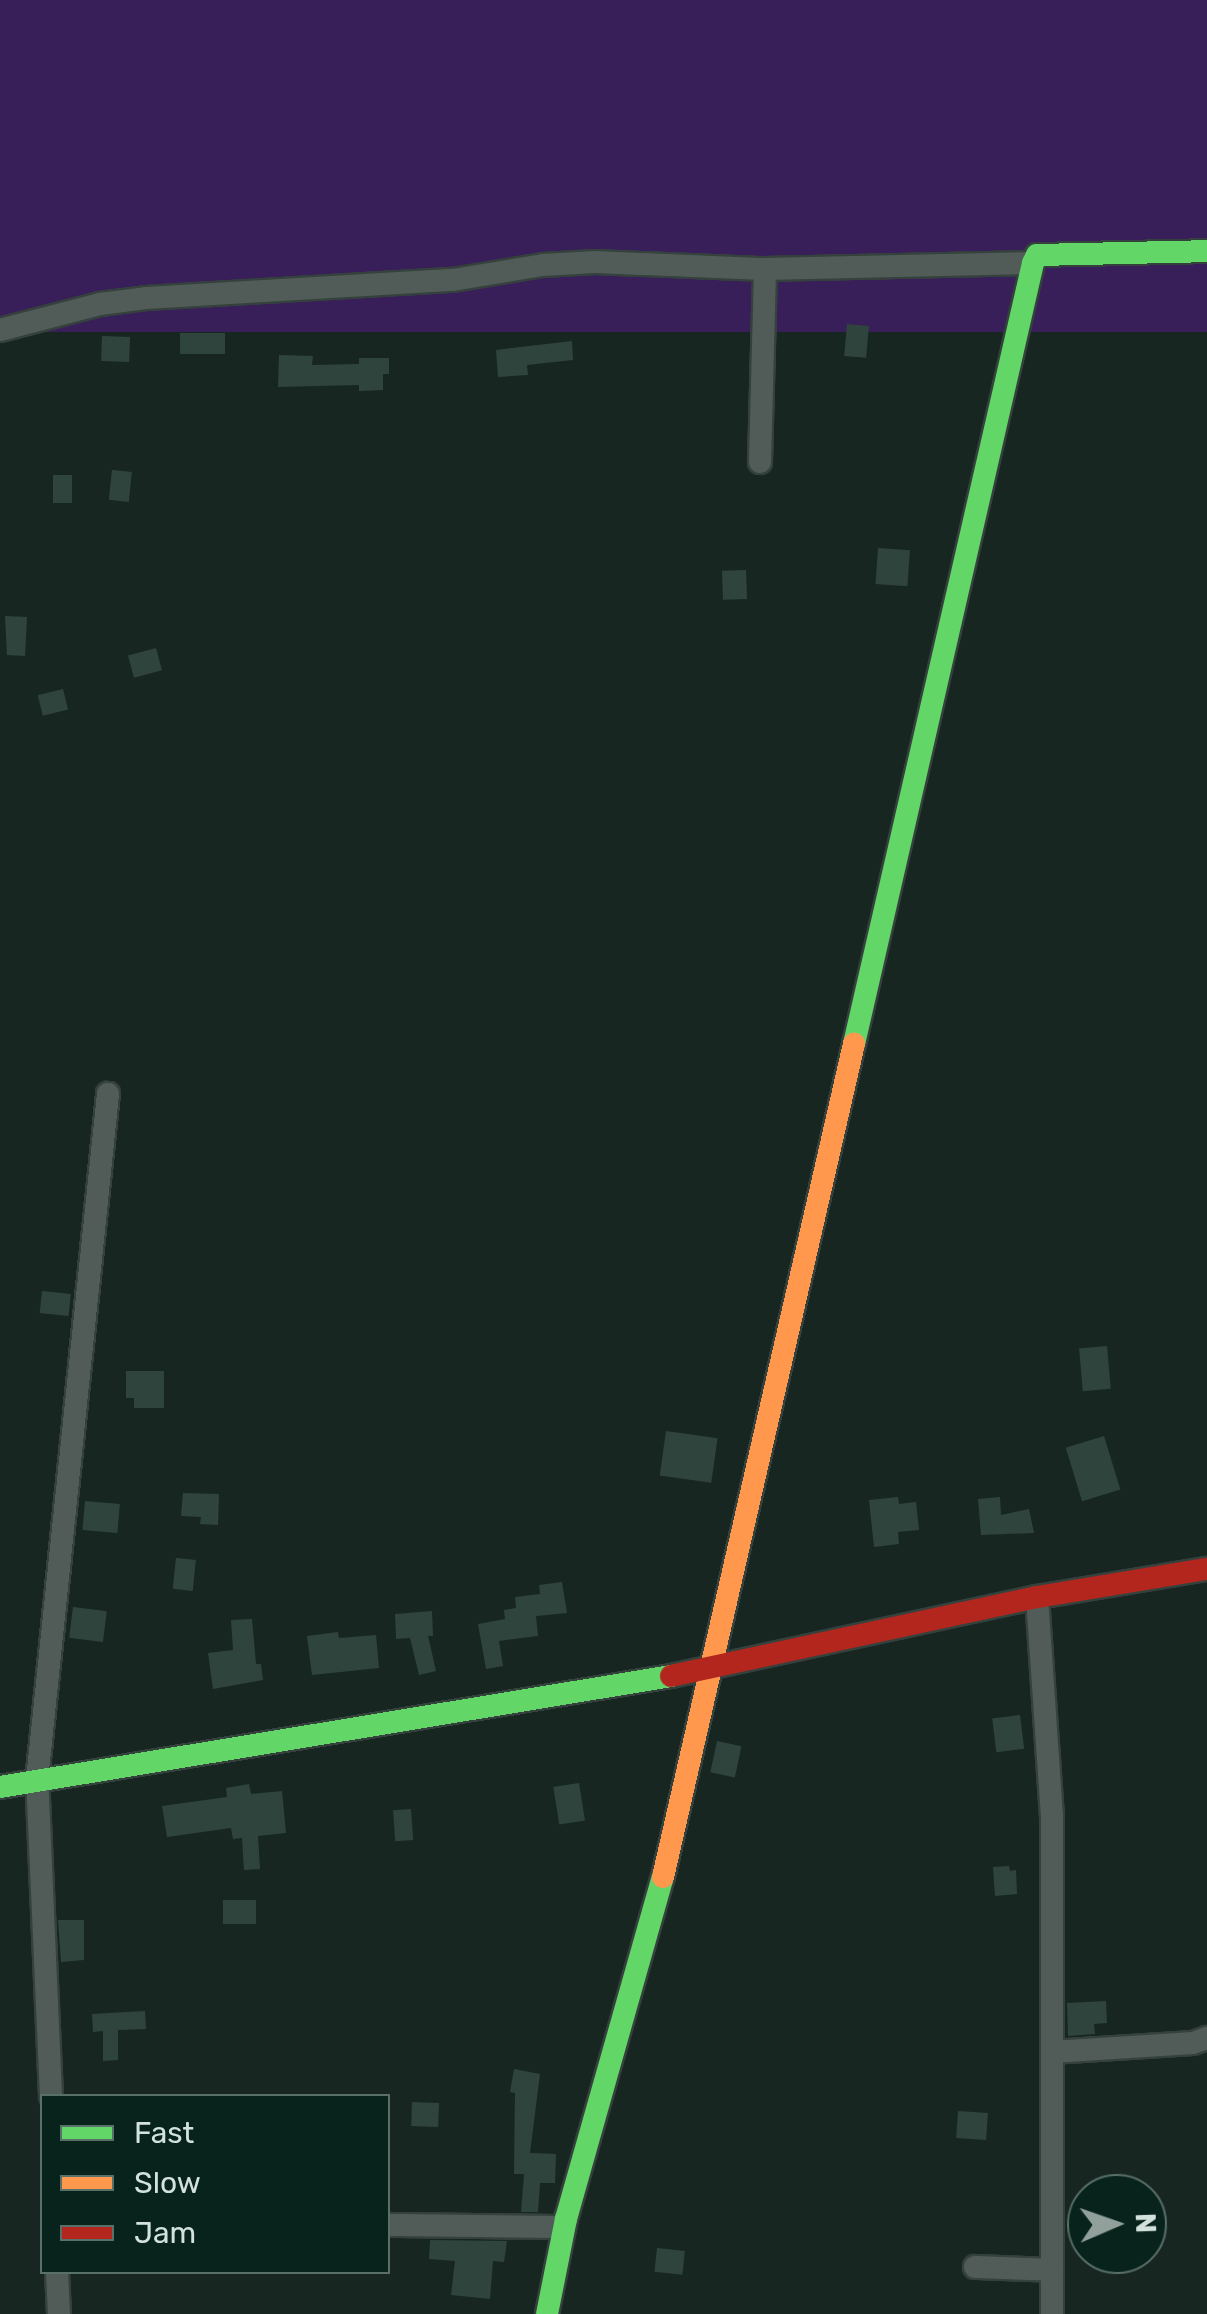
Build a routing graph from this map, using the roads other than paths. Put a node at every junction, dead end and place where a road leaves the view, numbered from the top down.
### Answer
1 (1207, 251) edge
2 (1033, 264) junction
3 (765, 269) junction
4 (0, 330) edge
5 (760, 462) dead end
6 (108, 1094) dead end
7 (1207, 1569) edge
8 (1038, 1597) junction
9 (708, 1666) junction
10 (36, 1780) junction
11 (0, 1787) edge
12 (1207, 2038) edge
13 (1052, 2052) junction
14 (51, 2094) edge
15 (390, 2224) edge
16 (564, 2227) junction
17 (976, 2267) dead end
18 (1052, 2270) junction
19 (57, 2274) edge
20 (58, 2314) edge
21 (546, 2314) edge
22 (1052, 2314) edge

1 - 2 street
2 - 3 street
2 - 9 street
3 - 4 street
3 - 5 street
6 - 10 street
7 - 8 street
8 - 9 street
8 - 13 street
9 - 10 street
9 - 16 street
10 - 11 street
10 - 14 street
12 - 13 street
13 - 18 street
15 - 16 street
16 - 21 street
17 - 18 street
18 - 22 street
19 - 20 street

